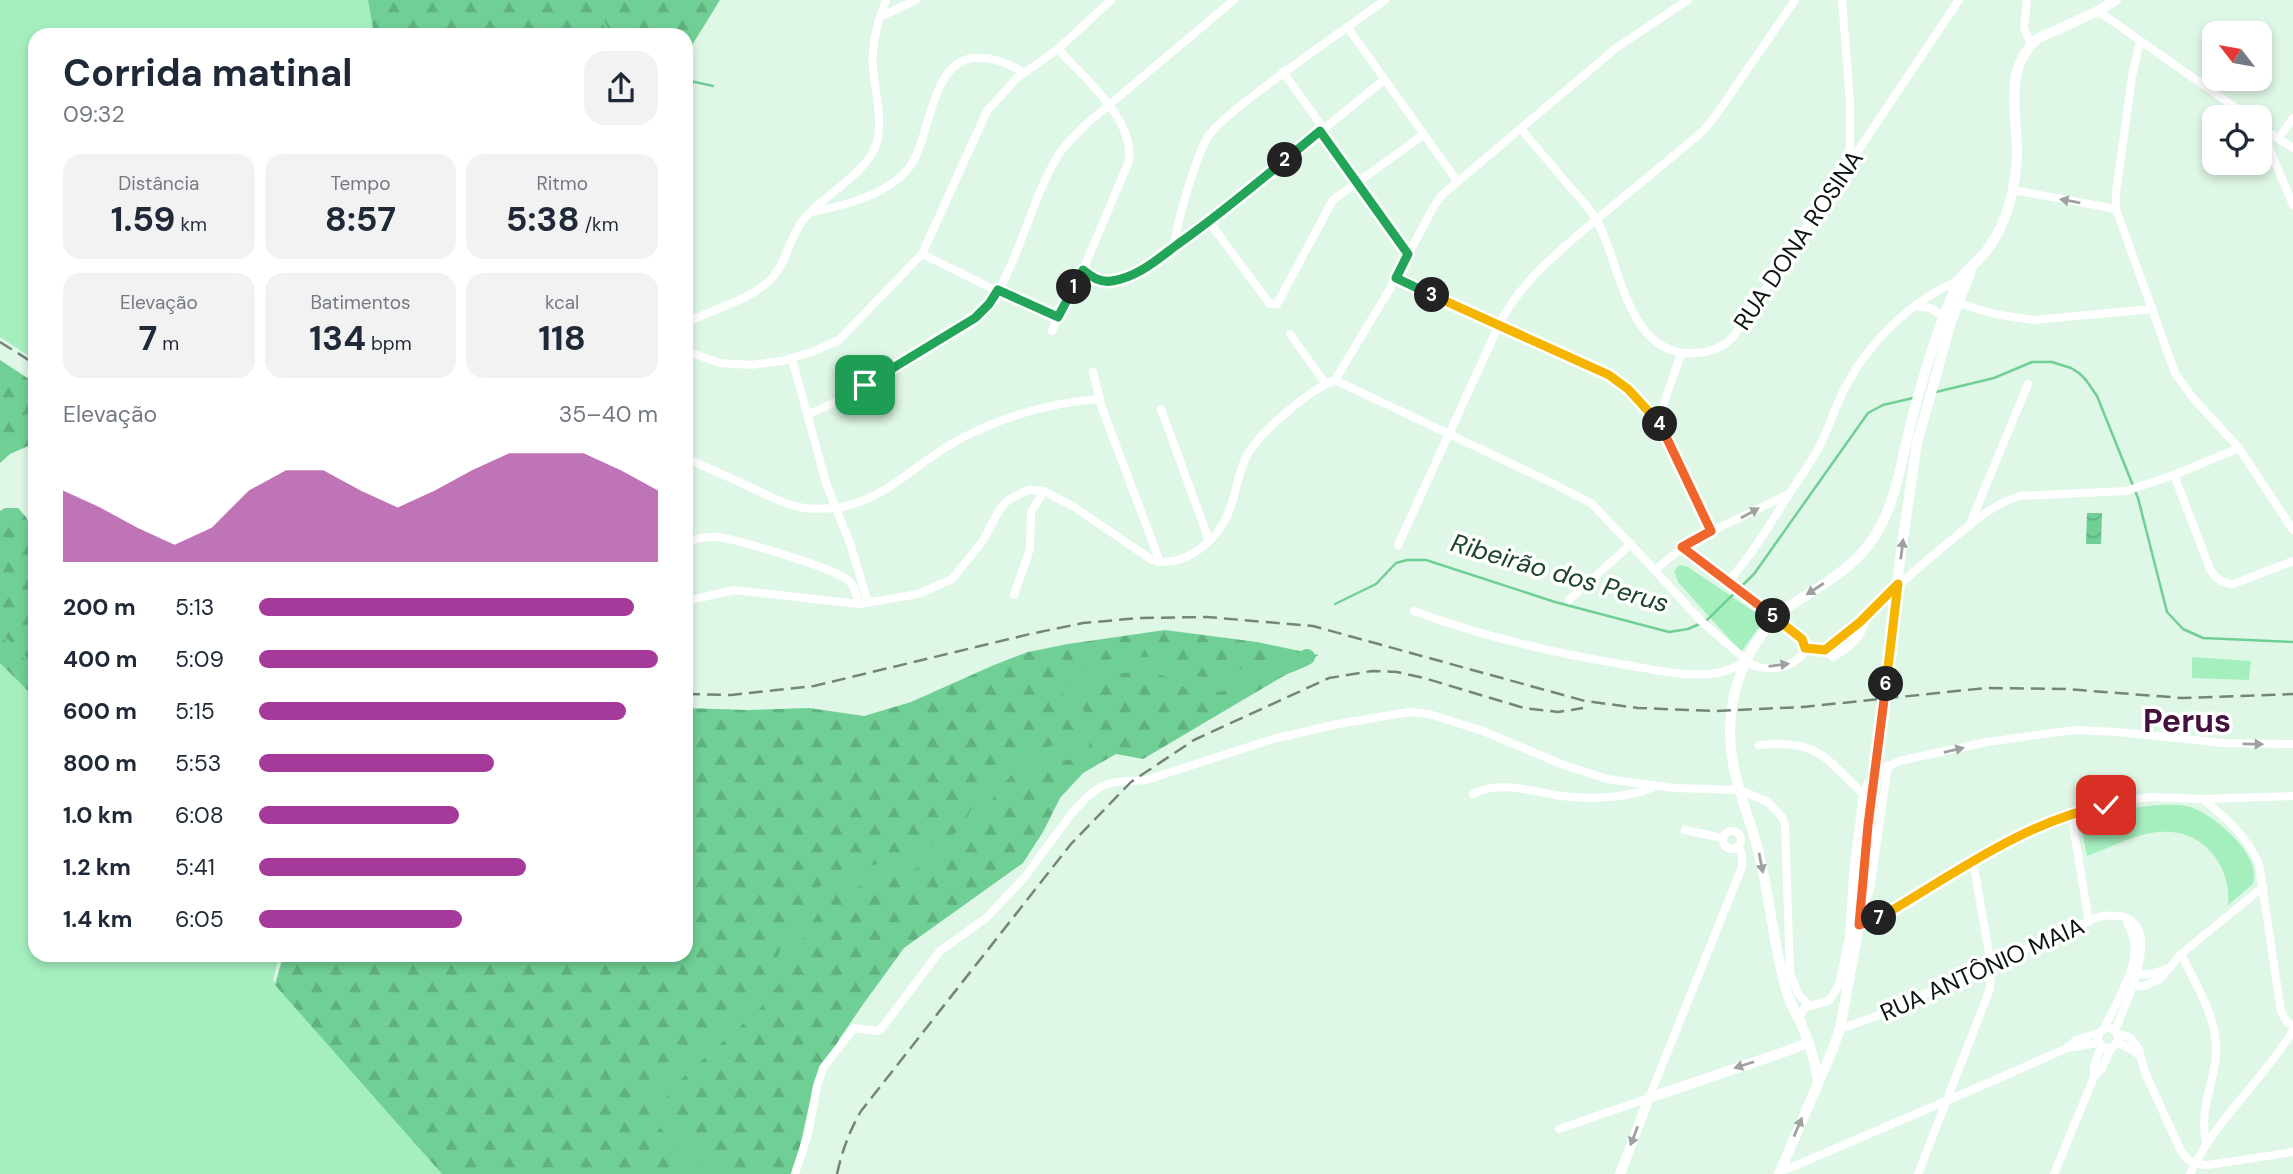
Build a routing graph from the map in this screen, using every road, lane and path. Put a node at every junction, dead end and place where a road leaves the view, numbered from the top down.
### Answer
1 (886, 0) edge
2 (916, 0) edge
3 (1111, 0) edge
4 (1234, 0) edge
5 (1385, 0) edge
6 (1688, 0) edge
7 (1795, 0) edge
8 (1842, 0) edge
9 (1959, 0) edge
10 (2027, 0) edge
11 (2116, 0) edge
12 (2098, 11) junction
13 (880, 16) junction
14 (1348, 28) junction
15 (2140, 41) junction
16 (2032, 44) junction
17 (1058, 49) junction
18 (1023, 72) junction
19 (1283, 72) junction
20 (1384, 80) junction
21 (1109, 105) junction
22 (2232, 105) edge
23 (2293, 118) edge
24 (1322, 129) junction
25 (1521, 129) junction
26 (1423, 135) junction
27 (2272, 135) edge
28 (2279, 138) junction
29 (2293, 148) edge
30 (2272, 155) edge
31 (1850, 162) junction
32 (1356, 181) junction
33 (1457, 181) junction
34 (2013, 190) junction
35 (2293, 205) edge
36 (2116, 209) junction
37 (811, 212) junction
38 (1597, 220) junction
39 (1210, 223) junction
40 (1174, 247) junction
41 (922, 254) junction
42 (1408, 254) junction
43 (1974, 265) junction
44 (1083, 270) junction
45 (1396, 278) junction
46 (1958, 281) junction
47 (998, 290) junction
48 (1954, 302) junction
49 (1915, 306) junction
50 (2153, 309) junction
51 (1944, 316) junction
52 (1058, 317) junction
53 (693, 320) edge
54 (1499, 325) junction
55 (1052, 331) dead end
56 (1290, 334) dead end
57 (693, 353) edge
58 (1681, 354) junction
59 (792, 359) junction
60 (1093, 372) dead end
61 (1335, 380) junction
62 (1928, 383) junction
63 (1326, 384) junction
64 (2028, 384) dead end
65 (1100, 399) junction
66 (1161, 409) dead end
67 (808, 414) junction
68 (1658, 420) junction
69 (1449, 434) junction
70 (2239, 448) junction
71 (693, 461) edge
72 (2173, 475) junction
73 (1905, 482) junction
74 (1044, 491) junction
75 (1789, 494) junction
76 (836, 508) junction
77 (1970, 524) junction
78 (2293, 530) edge
79 (1711, 531) junction
80 (693, 540) edge
81 (1209, 540) junction
82 (1631, 544) junction
83 (1398, 545) dead end
84 (1682, 547) junction
85 (2293, 561) edge
86 (1160, 562) junction
87 (1655, 570) junction
88 (1729, 583) junction
89 (1898, 584) junction
90 (1014, 596) dead end
91 (693, 599) edge
92 (1569, 600) dead end
93 (864, 604) junction
94 (1414, 611) dead end
95 (1805, 648) junction
96 (1746, 661) junction
97 (2293, 744) edge
98 (1759, 745) dead end
99 (1888, 765) junction
100 (1655, 786) junction
101 (1474, 794) dead end
102 (1863, 794) junction
103 (2293, 796) edge
104 (2203, 799) junction
105 (2071, 813) junction
106 (1685, 830) dead end
107 (1723, 838) junction
108 (1738, 847) junction
109 (1973, 861) junction
110 (2263, 887) junction
111 (1860, 911) junction
112 (2089, 922) junction
113 (1859, 925) junction
114 (2181, 954) junction
115 (1991, 965) junction
116 (2170, 968) junction
117 (2132, 975) junction
118 (2127, 987) junction
119 (1810, 1005) junction
120 (1799, 1018) junction
121 (2293, 1026) edge
122 (1840, 1029) junction
123 (2102, 1031) junction
124 (2293, 1031) edge
125 (2116, 1032) junction
126 (1808, 1042) junction
127 (2100, 1044) junction
128 (2114, 1045) junction
129 (2067, 1048) junction
130 (2140, 1055) junction
131 (2094, 1077) junction
132 (1818, 1080) junction
133 (1649, 1098) junction
134 (1947, 1102) junction
135 (1559, 1129) dead end
136 (2207, 1142) junction
137 (2293, 1152) edge
138 (2195, 1164) junction
139 (796, 1174) edge
140 (1620, 1174) edge
141 (1778, 1174) edge
142 (1918, 1174) edge
143 (2054, 1174) edge
144 (2190, 1174) edge

1 - 13 street
2 - 13 street
3 - 17 street
4 - 21 street
5 - 14 street
6 - 25 street
7 - 38 street
8 - 31 street
9 - 31 street, RUA DONA ROSINA
10 - 16 street
11 - 12 main road
12 - 15 street
12 - 16 main road
13 - 37 street
14 - 19 street
14 - 20 street
15 - 22 street
15 - 36 street
16 - 34 main road
17 - 18 street
17 - 21 street
18 - 37 street
18 - 41 street
19 - 24 street
19 - 40 street
20 - 24 street
20 - 26 street
21 - 44 street
21 - 47 street
23 - 28 street
24 - 32 street
24 - 39 street
25 - 33 street
25 - 38 street
26 - 32 street
26 - 33 street
27 - 28 street
28 - 29 street
30 - 35 street
31 - 58 street, RUA DONA ROSINA
32 - 39 street
32 - 42 street
33 - 42 street
36 -> 34 street
34 - 43 main road
36 - 50 street
37 - 53 street
38 - 54 street
38 - 58 street
39 - 40 street
40 - 44 street
41 - 47 street
41 - 59 street
42 - 45 street
43 - 46 main road
43 - 48 main road
44 - 52 street
45 - 54 street
45 - 61 street
46 - 48 main road
46 - 49 street
47 - 52 street
47 - 67 street
48 - 50 street
48 - 51 main road
48 - 62 main road
49 - 51 street
49 - 75 street
50 - 70 street
51 - 62 main road
52 - 55 street
54 - 68 street
54 - 69 street
56 - 63 street
57 - 59 street
58 - 68 street
59 - 67 street
60 - 65 street
61 - 63 street
61 - 69 street
62 - 73 main road
63 - 81 street
64 - 77 street
65 - 76 street
65 - 86 street
66 - 81 street
67 - 76 street
68 - 79 street
69 - 82 street
69 - 83 street
70 - 72 street
70 - 78 street
71 - 76 street
72 - 77 street
72 - 85 street
89 -> 73 main road
73 -> 120 main road
74 - 86 street
74 - 90 street
74 - 93 street
79 -> 75 street
75 - 88 street
76 - 93 street
77 - 89 street
79 - 84 street
80 - 93 street
81 - 86 street
82 - 87 street
82 - 92 street
84 - 87 street
84 - 88 street
87 - 96 street
88 - 95 street
89 - 95 street
89 - 111 main road
91 - 93 street
94 - 96 street
96 -> 95 street
99 -> 97 street
98 - 102 street
99 - 102 street
99 - 111 street
100 - 101 street
100 - 119 street
100 - 139 street
102 - 119 street
103 - 104 street
104 - 105 street
104 - 110 street
105 - 109 street
105 - 112 street
106 - 107 street
107 - 108 street
107 - 108 street
108 - 133 street
109 - 113 street
109 - 115 street
110 - 114 street
110 - 121 street
111 - 113 main road
112 - 115 street, RUA ANTÔNIO MAIA
112 - 117 street, RUA ANTÔNIO MAIA
113 - 122 main road
114 - 116 street
114 - 136 street
115 - 122 street, RUA ANTÔNIO MAIA
115 - 134 street
116 - 117 street
116 - 118 street
117 - 118 street, RUA ANTÔNIO MAIA
118 - 123 street, RUA ANTÔNIO MAIA
118 - 125 street, RUA ANTÔNIO MAIA
119 - 120 street
120 - 126 main road
122 - 132 main road
123 - 125 street
123 - 127 street
123 - 129 street
124 - 136 street
125 - 128 street, RUA ANTÔNIO MAIA
125 - 130 street
126 - 132 main road
126 -> 133 main road
127 - 128 street
127 - 129 street
127 - 131 street
128 - 130 street
128 - 131 street
129 - 134 street
130 - 138 street
131 - 143 street
141 -> 132 main road
133 - 135 street
133 -> 140 main road
134 - 141 street
134 - 142 street
136 - 138 street
137 - 138 street
138 - 144 street

